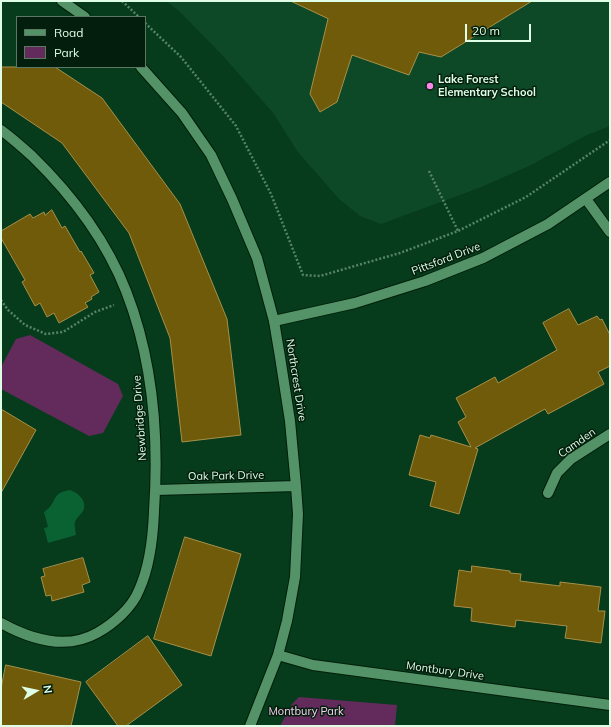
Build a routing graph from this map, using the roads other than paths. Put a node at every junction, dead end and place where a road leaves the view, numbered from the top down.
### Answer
1 (62, 1) edge
2 (84, 16) edge
3 (142, 68) edge
4 (1, 130) edge
5 (610, 182) edge
6 (586, 199) junction
7 (610, 232) edge
8 (274, 321) junction
9 (610, 434) edge
10 (296, 486) junction
11 (156, 490) junction
12 (548, 493) dead end
13 (1, 623) edge
14 (278, 655) junction
15 (610, 704) edge
16 (250, 726) edge

1 - 2 street
3 - 8 street, Northcrest Drive
4 - 11 street, Newbridge Drive
5 - 6 street, Pittsford Drive
6 - 7 street
6 - 8 street, Pittsford Drive
8 - 10 street, Northcrest Drive
9 - 12 street, Camden
10 - 11 street, Oak Park Drive
10 - 14 street, Northcrest Drive
11 - 13 street, Newbridge Drive
14 - 15 street, Montbury Drive
14 - 16 street, Northcrest Drive

